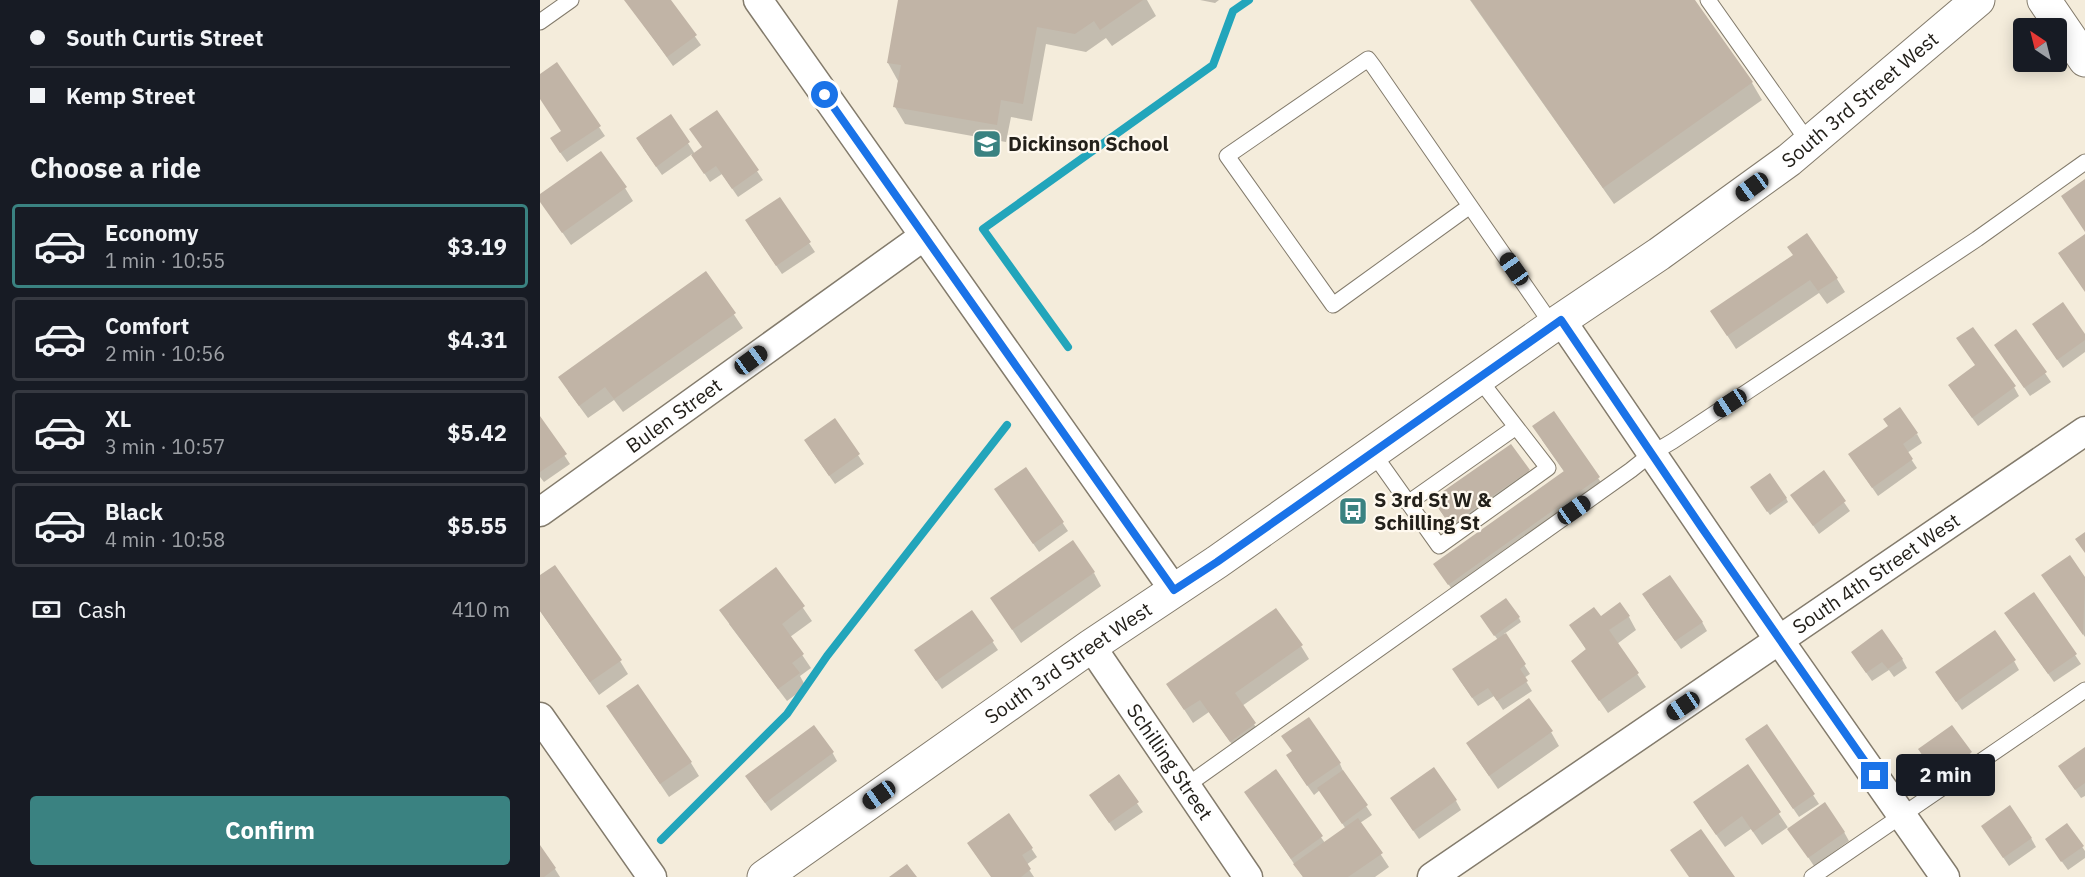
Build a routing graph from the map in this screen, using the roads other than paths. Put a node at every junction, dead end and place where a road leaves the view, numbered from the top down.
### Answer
1 (571, 0) edge
2 (758, 0) edge
3 (1708, 0) edge
4 (1978, 0) edge
5 (2044, 0) edge
6 (540, 22) edge
7 (2085, 60) edge
8 (1809, 143) junction
9 (2085, 162) edge
10 (1470, 206) junction
11 (924, 236) junction
12 (1557, 323) junction
13 (1479, 380) junction
14 (1516, 427) junction
15 (2085, 431) edge
16 (1373, 453) junction
17 (1651, 454) junction
18 (1408, 503) junction
19 (540, 512) edge
20 (1174, 590) junction
21 (1779, 640) junction
22 (1091, 646) junction
23 (2085, 690) edge
24 (540, 717) edge
25 (1186, 786) junction
26 (1903, 815) junction
27 (652, 877) edge
28 (764, 877) edge
29 (1248, 877) edge
30 (1432, 877) edge
31 (1812, 877) edge
32 (1945, 877) edge

1 - 6 lane
2 - 11 street
3 - 8 lane
4 - 8 main road, South 3rd Street West
5 - 7 main road
8 - 12 main road, South 3rd Street West
9 - 17 lane
10 - 10 lane
10 - 12 lane
11 - 19 street, Bulen Street
11 - 20 street
12 - 13 main road, South 3rd Street West
12 - 17 street
13 - 14 lane
13 - 16 main road, South 3rd Street West
14 - 18 lane
14 - 18 lane
15 - 21 street, South 4th Street West
16 - 18 lane
16 - 20 main road, South 3rd Street West
17 - 21 street
17 - 25 lane
20 - 22 main road, South 3rd Street West
21 - 26 street
21 - 30 street, South 4th Street West
22 - 25 street, Schilling Street
22 - 28 main road, South 3rd Street West
23 - 26 lane
24 - 27 street
25 - 29 street, Schilling Street
26 - 31 lane
26 - 32 street

